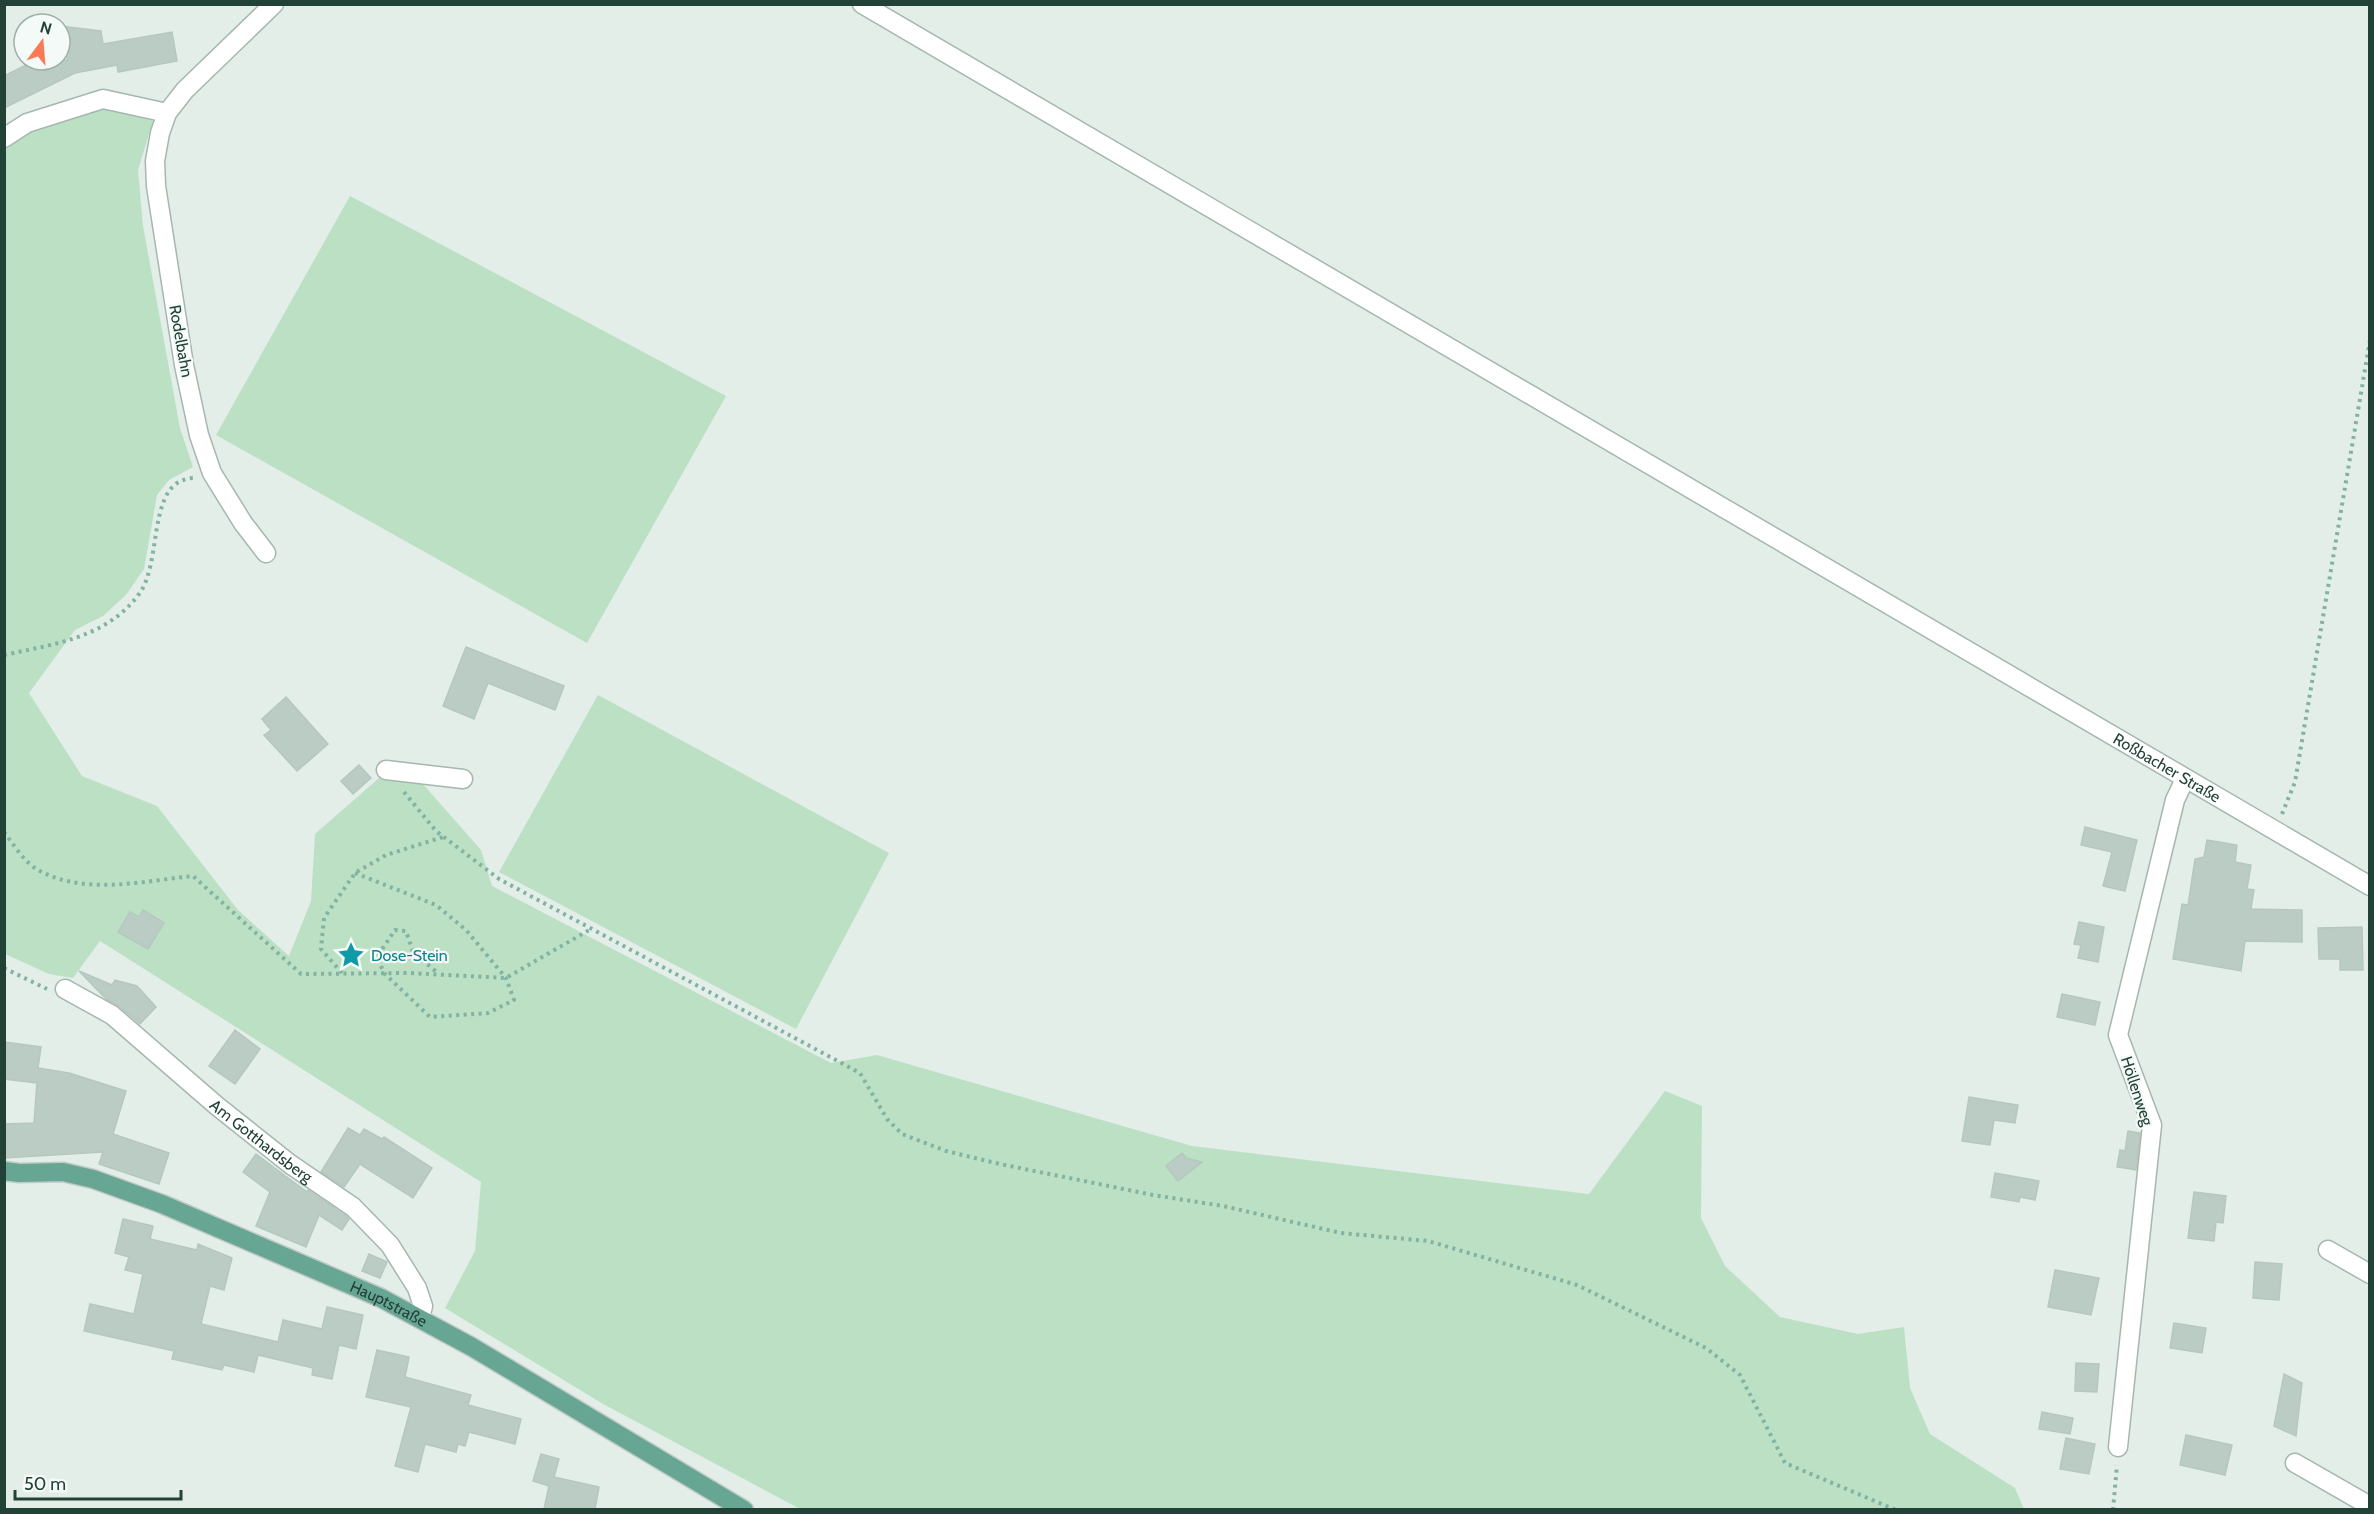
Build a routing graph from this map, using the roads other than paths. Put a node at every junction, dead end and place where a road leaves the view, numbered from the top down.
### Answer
1 (274, 4) edge
2 (862, 4) edge
3 (167, 113) junction
4 (4, 138) edge
5 (266, 553) dead end
6 (386, 770) road end
7 (463, 779) dead end
8 (2185, 779) junction
9 (2370, 886) edge
10 (67, 990) road end
11 (4, 1171) edge
12 (2328, 1250) dead end
13 (2370, 1274) edge
14 (420, 1318) junction
15 (2118, 1447) road end
16 (2295, 1463) dead end
17 (2370, 1506) edge
18 (744, 1509) edge

1 - 3 street, Rodelbahn
2 - 8 street, Roßbacher Straße
3 - 4 street
3 - 5 street, Rodelbahn
6 - 7 street
8 - 9 street, Roßbacher Straße
8 - 15 street, Höllenweg
10 - 14 street, Am Gotthardsberg
11 - 14 main road, Hauptstraße
12 - 13 street
14 - 18 main road, Hauptstraße
16 - 17 street

